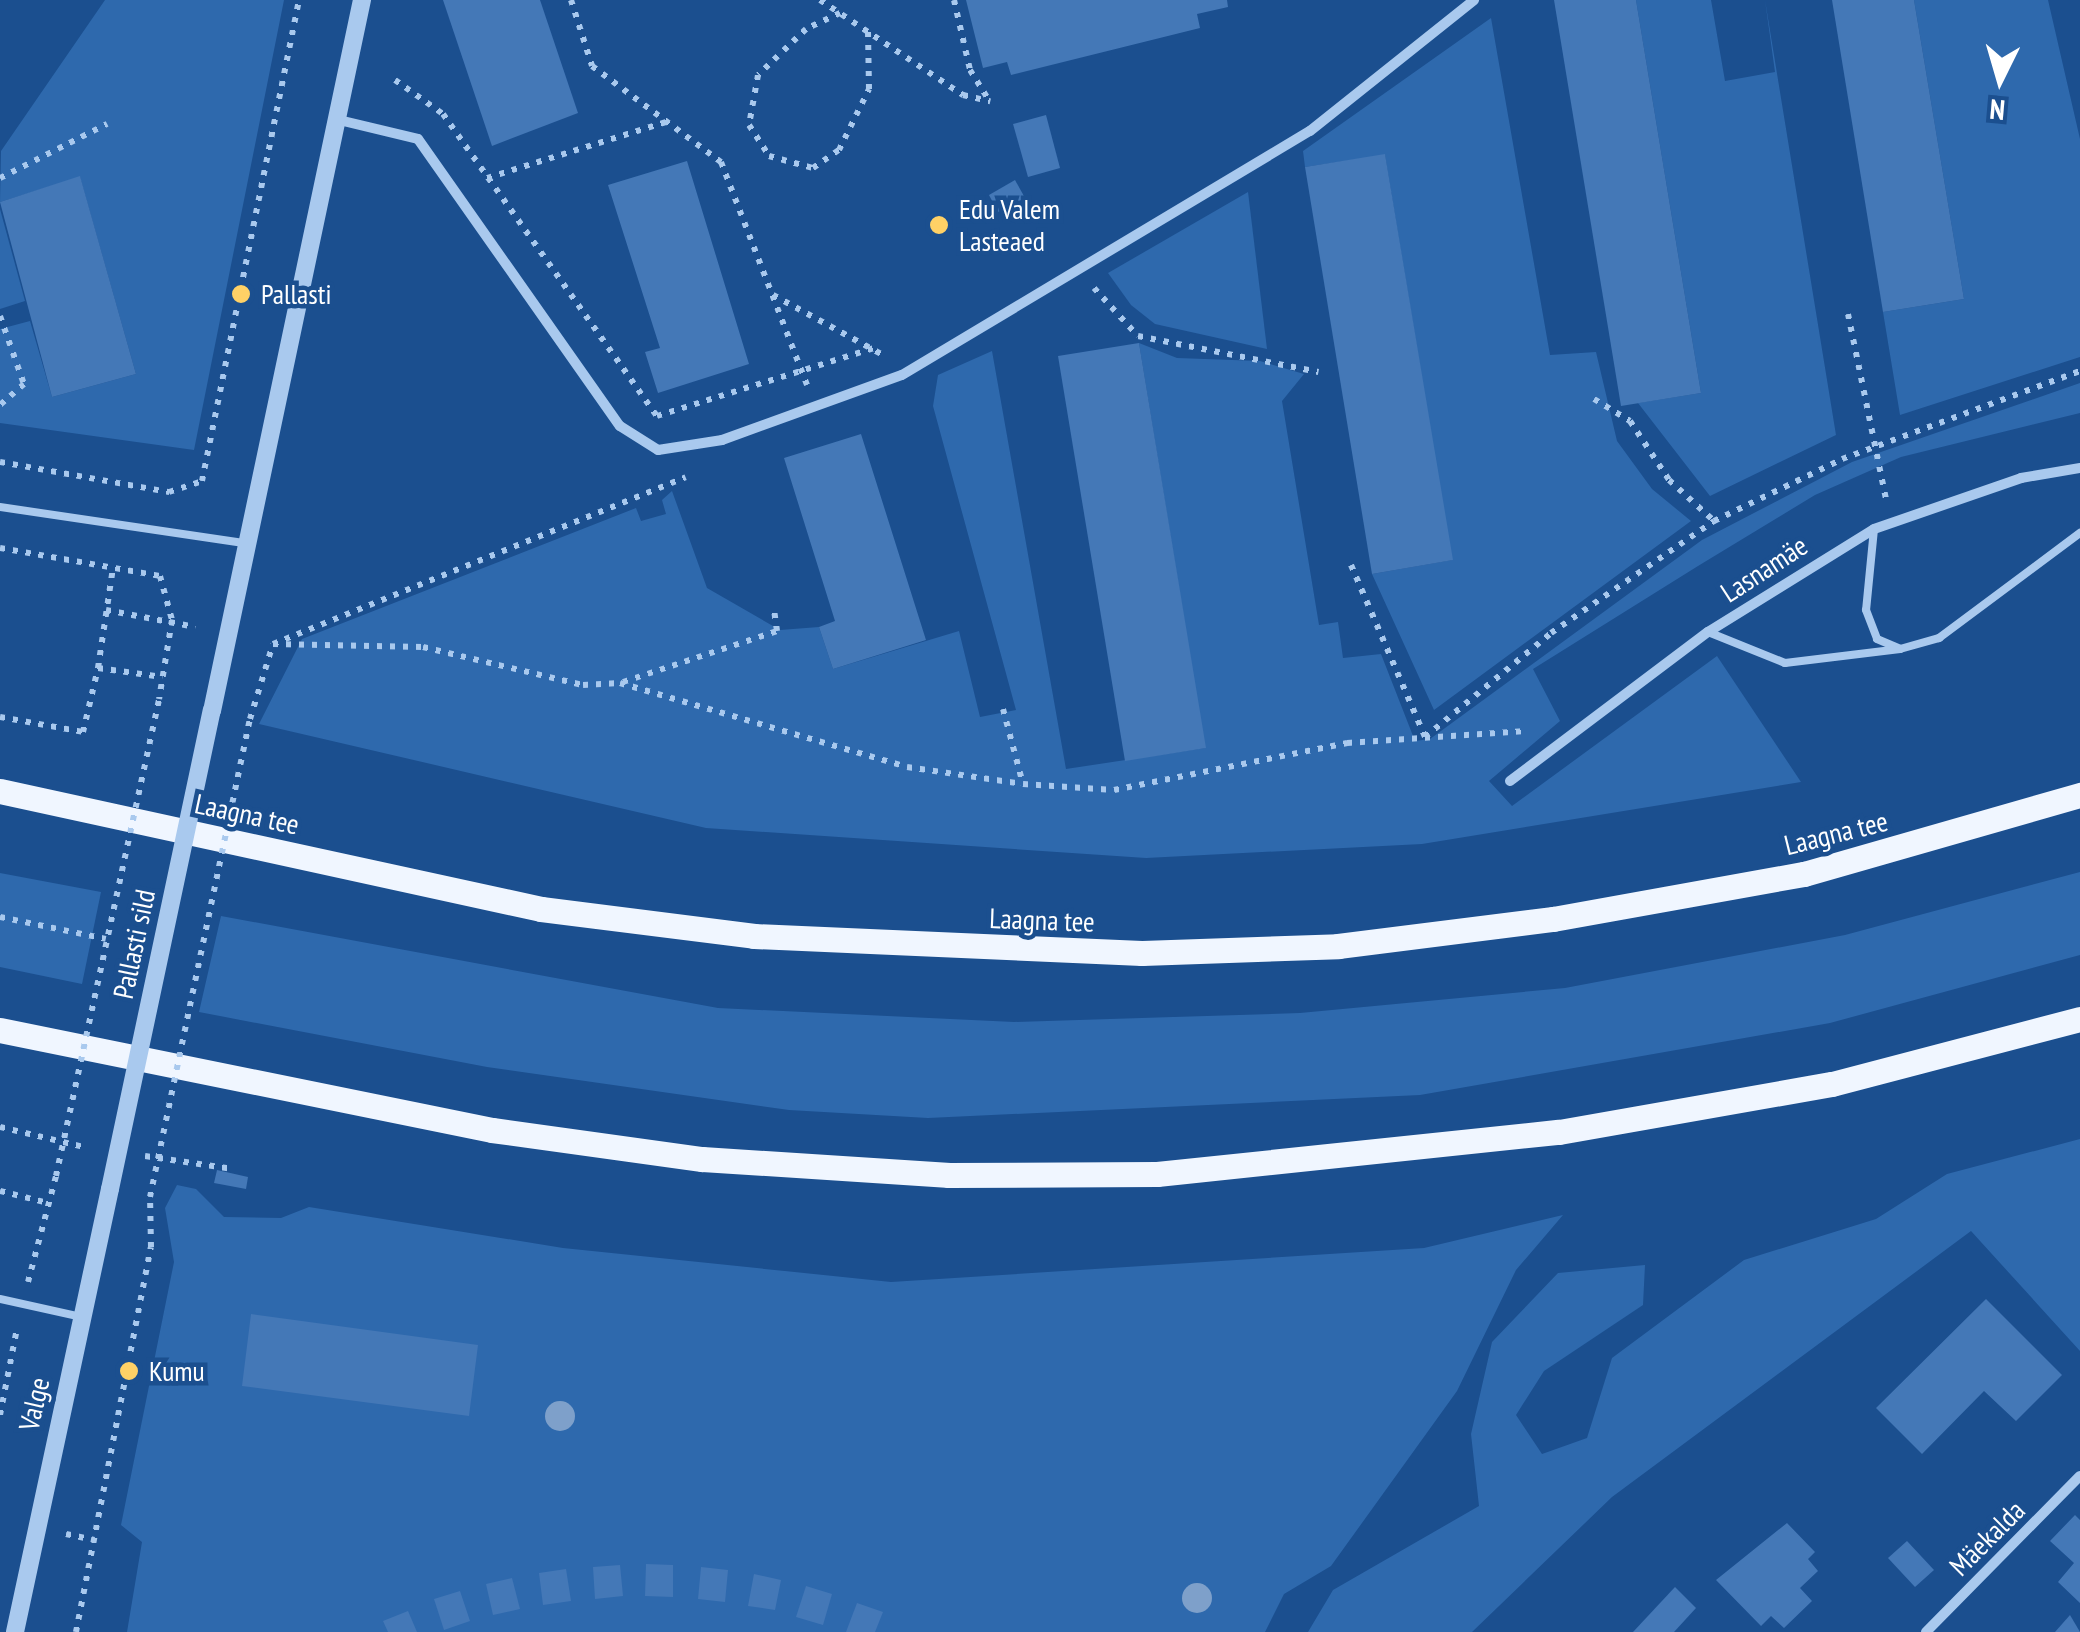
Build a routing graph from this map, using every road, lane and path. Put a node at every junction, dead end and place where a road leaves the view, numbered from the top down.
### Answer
1 (299, 0) edge
2 (362, 0) edge
3 (571, 0) edge
4 (820, 0) edge
5 (954, 0) edge
6 (1474, 0) edge
7 (840, 13) junction
8 (868, 32) junction
9 (395, 80) dead end
10 (340, 120) junction
11 (667, 122) junction
12 (107, 124) dead end
13 (0, 178) edge
14 (489, 178) junction
15 (457, 188) junction
16 (1082, 267) junction
17 (773, 296) junction
18 (1848, 314) dead end
19 (0, 316) edge
20 (875, 347) junction
21 (802, 371) junction
22 (2080, 371) edge
23 (1318, 372) dead end
24 (902, 375) junction
25 (1594, 399) dead end
26 (0, 405) edge
27 (815, 407) junction
28 (1877, 444) junction
29 (0, 462) edge
30 (2080, 468) edge
31 (692, 475) dead end
32 (0, 506) edge
33 (1714, 521) junction
34 (1890, 521) junction
35 (1874, 529) junction
36 (2080, 533) edge
37 (250, 544) junction
38 (0, 548) edge
39 (1351, 565) dead end
40 (113, 568) junction
41 (106, 610) junction
42 (774, 610) dead end
43 (172, 620) junction
44 (195, 627) dead end
45 (1708, 632) junction
46 (273, 644) junction
47 (1900, 649) junction
48 (98, 668) junction
49 (162, 677) junction
50 (620, 683) junction
51 (1003, 710) dead end
52 (0, 718) edge
53 (1578, 729) junction
54 (1425, 736) junction
55 (1510, 781) dead end
56 (1023, 784) junction
57 (0, 791) edge
58 (2080, 795) edge
59 (0, 917) edge
60 (106, 939) junction
61 (2080, 1020) edge
62 (0, 1030) edge
63 (0, 1127) edge
64 (73, 1146) dead end
65 (56, 1176) dead end
66 (110, 1189) joint
67 (0, 1191) edge
68 (48, 1204) dead end
69 (0, 1299) edge
70 (82, 1317) junction
71 (11, 1362) dead end
72 (0, 1370) edge
73 (2080, 1476) edge
74 (15, 1632) edge
75 (76, 1632) edge
76 (1926, 1632) edge

1 - 29 path
2 - 10 street
3 - 11 path
4 - 7 path
5 - 8 path
6 - 16 street
7 - 8 path
7 - 8 path
9 - 14 path
10 - 15 street
10 - 37 street
11 - 14 path
11 - 17 path
12 - 13 path
14 - 15 path
14 - 21 path
15 - 27 street
16 - 23 path
16 - 24 street
17 - 20 path
17 - 21 path
18 - 28 path
19 - 26 path
20 - 21 path
20 - 24 path
21 - 27 path
22 - 28 path
24 - 27 street
25 - 33 path
28 - 33 path
28 - 34 path
30 - 34 street, Lasnamäe
31 - 46 path
32 - 37 lane
33 - 54 path
34 - 35 street, Lasnamäe
35 - 45 street, Lasnamäe
35 - 47 lane
36 - 47 lane
37 - 66 street, Pallasti sild, bridge
38 - 40 path
39 - 54 path
40 - 41 path
40 - 43 path
41 - 43 path
41 - 48 path
42 - 50 path
43 - 44 path
43 - 49 path
45 - 47 lane
45 - 53 street, Lasnamäe
46 - 50 path
46 - 75 path, bridge
48 - 49 path
48 - 52 path
49 - 60 path, bridge
50 - 56 path
51 - 56 path
53 - 54 path
53 - 55 street, Lasnamäe
54 - 56 path
57 - 58 main road, Laagna tee
59 - 60 path
60 - 65 path, bridge
61 - 62 main road
63 - 64 path
66 - 70 street, Valge
67 - 68 path
69 - 70 lane
70 - 74 street, Valge
71 - 72 path
73 - 76 street, Mäekalda

